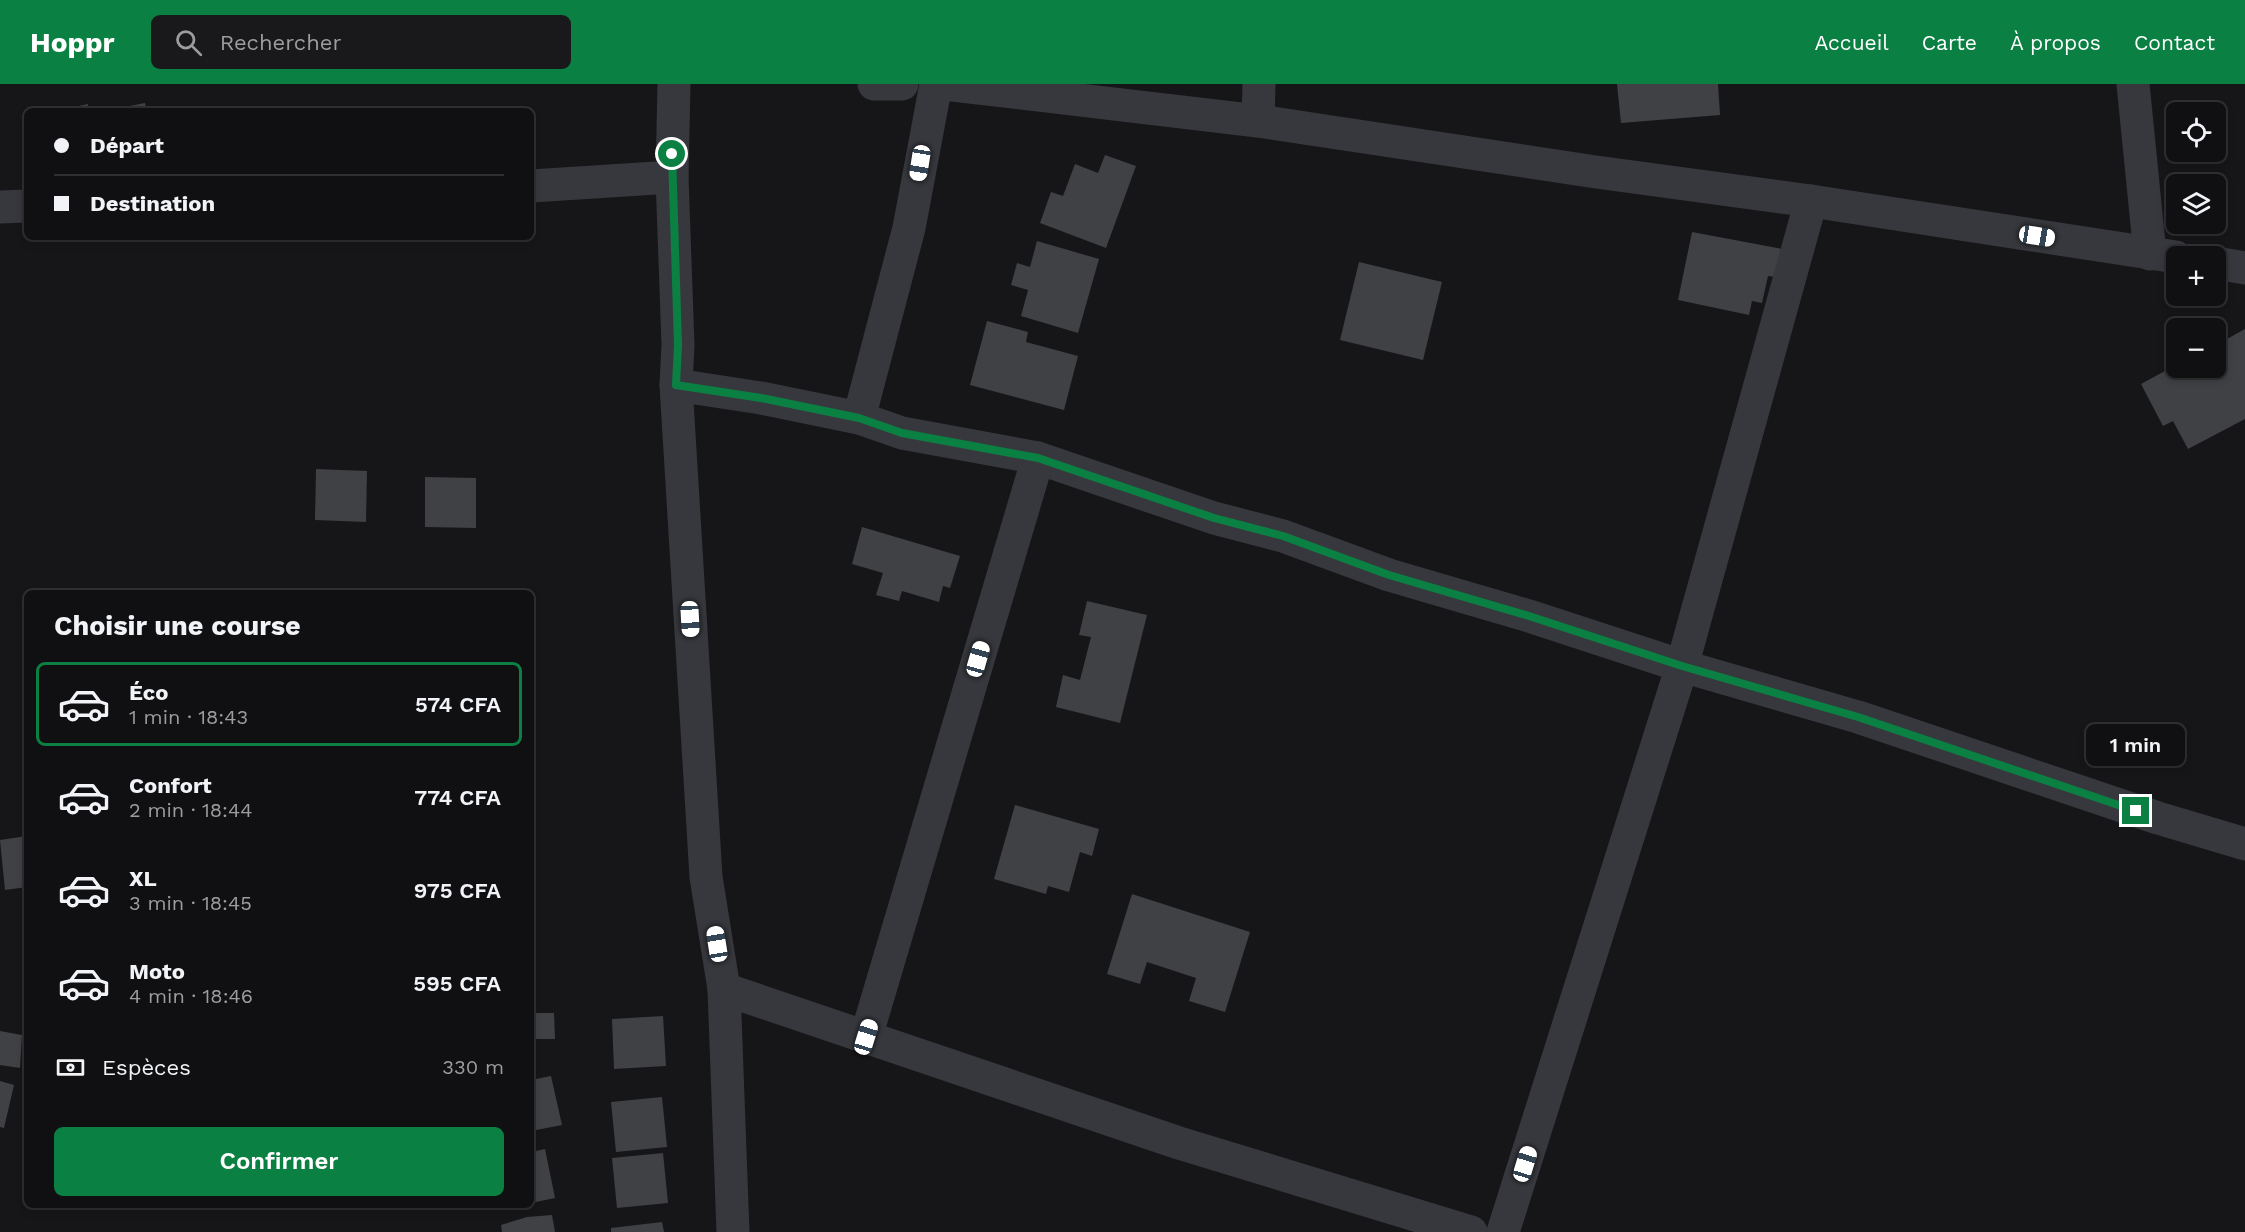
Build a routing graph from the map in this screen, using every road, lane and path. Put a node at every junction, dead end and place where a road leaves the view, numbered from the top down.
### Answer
1 (674, 84) edge
2 (874, 84) edge
3 (902, 84) edge
4 (936, 84) edge
5 (944, 84) edge
6 (1259, 84) edge
7 (2133, 84) edge
8 (1258, 121) junction
9 (672, 177) junction
10 (534, 186) edge
11 (1811, 201) junction
12 (24, 206) edge
13 (0, 207) edge
14 (2163, 255) edge
15 (2226, 265) edge
16 (2245, 268) edge
17 (676, 385) junction
18 (859, 418) junction
19 (1038, 458) junction
20 (1682, 666) junction
21 (2245, 844) edge
22 (724, 989) junction
23 (866, 1037) junction
24 (733, 1232) edge
25 (1471, 1232) edge
26 (1503, 1232) edge

1 - 9 street
2 - 3 street
4 - 18 street
5 - 8 street
6 - 8 street
7 - 14 street
8 - 11 street
9 - 10 street
9 - 17 street
11 - 14 street
11 - 20 street
12 - 13 street
15 - 16 street
17 - 18 street
17 - 22 street
18 - 19 street
19 - 20 street
19 - 23 street
20 - 21 street
20 - 26 street
22 - 23 street
22 - 24 street
23 - 25 street

